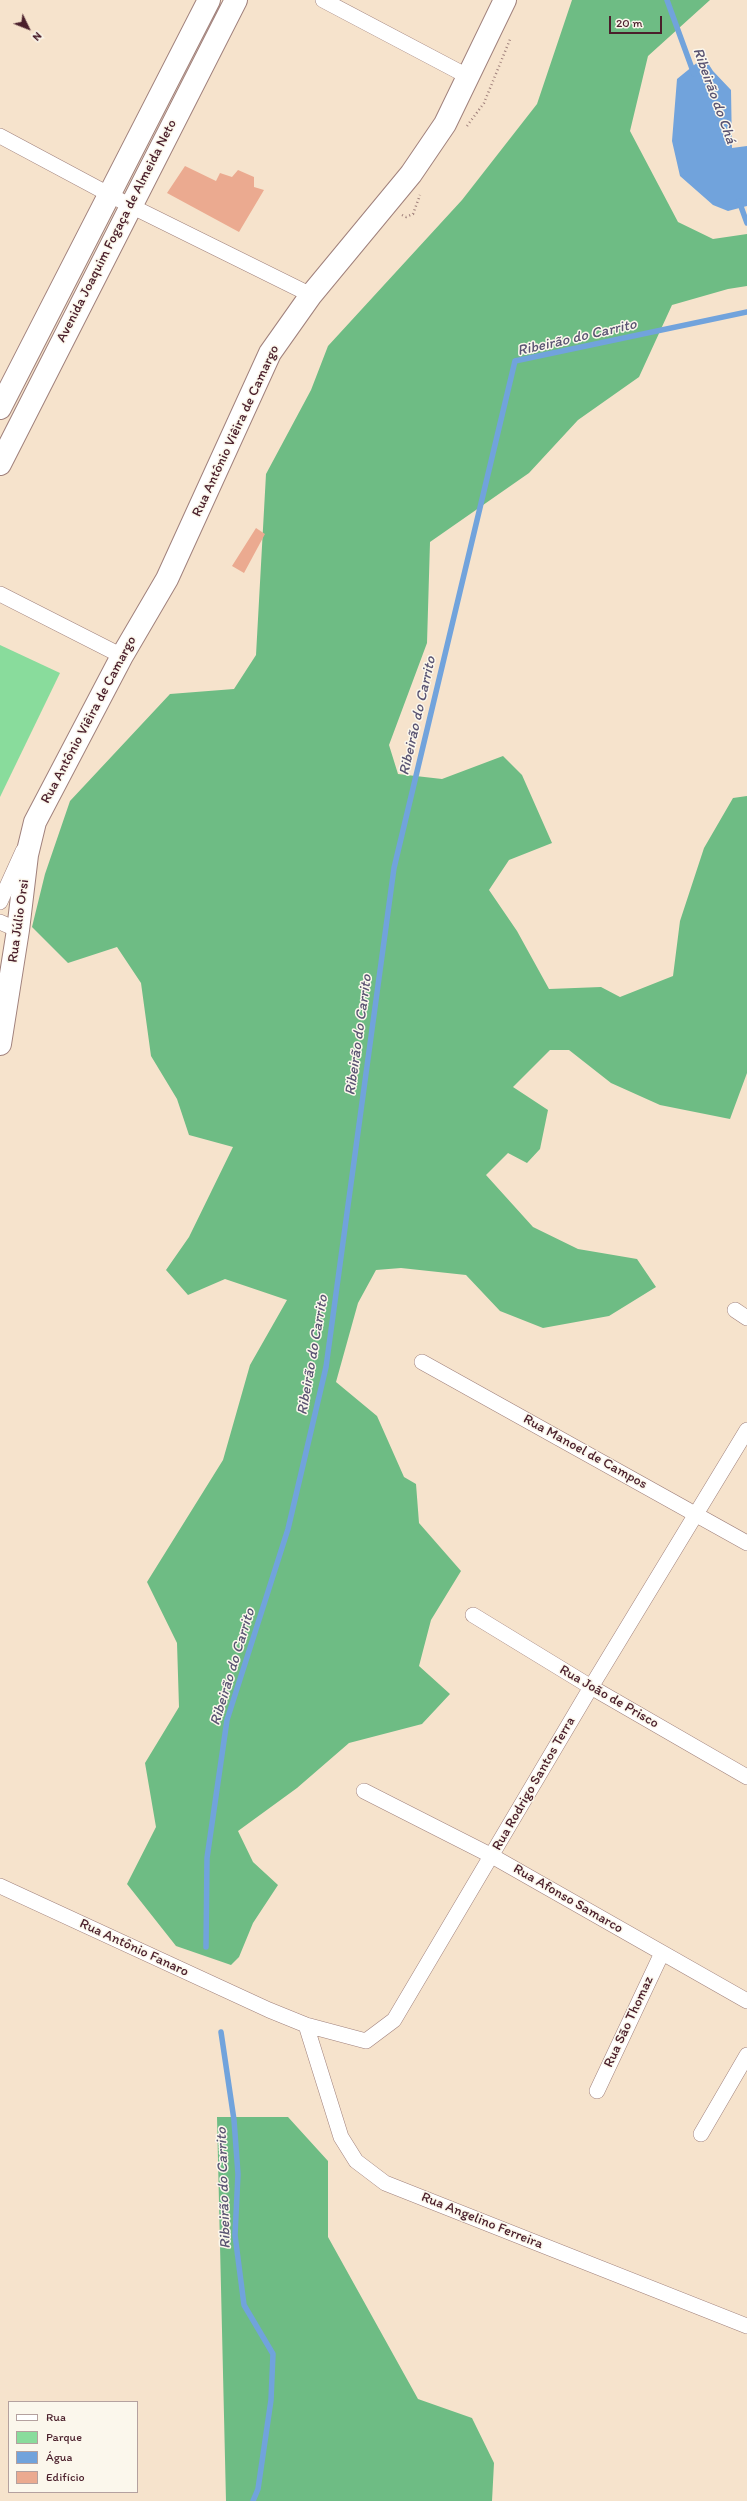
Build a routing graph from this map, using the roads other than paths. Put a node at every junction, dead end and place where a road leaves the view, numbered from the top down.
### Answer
1 (209, 0) edge
2 (236, 0) edge
3 (323, 0) edge
4 (505, 0) edge
5 (469, 77) junction
6 (0, 136) edge
7 (109, 193) junction
8 (130, 205) junction
9 (311, 295) junction
10 (0, 408) edge
11 (0, 464) edge
12 (0, 594) edge
13 (122, 656) junction
14 (35, 822) junction
15 (0, 902) edge
16 (9, 926) edge
17 (7, 952) edge
18 (0, 1044) edge
19 (422, 1362) dead end
20 (747, 1430) edge
21 (695, 1514) junction
22 (747, 1543) edge
23 (473, 1615) dead end
24 (591, 1687) junction
25 (747, 1777) edge
26 (364, 1791) dead end
27 (492, 1856) junction
28 (0, 1886) edge
29 (662, 1953) junction
30 (747, 2001) edge
31 (268, 2010) joint
32 (306, 2026) junction
33 (747, 2055) edge
34 (597, 2091) dead end
35 (700, 2134) dead end
36 (747, 2326) edge

1 - 7 main road, Avenida Joaquim Fogaça de Almeida Neto
2 - 8 main road, Avenida Joaquim Fogaça de Almeida Neto
3 - 5 street
4 - 5 main road, Rua Antônio Viêira de Camargo
5 - 9 main road, Rua Antônio Viêira de Camargo
6 - 7 street
7 - 8 street
7 - 10 main road, Avenida Joaquim Fogaça de Almeida Neto
8 - 9 street
8 - 11 main road, Avenida Joaquim Fogaça de Almeida Neto
9 - 13 main road, Rua Antônio Viêira de Camargo
12 - 13 street
13 - 14 main road, Rua Antônio Viêira de Camargo
14 - 15 street
14 - 16 main road, Rua Júlio Orsi
16 - 17 main road, Rua Júlio Orsi
17 - 18 main road, Rua Júlio Orsi
19 - 21 street, Rua Manoel de Campos
20 - 21 street, Rua Rodrigo Santos Terra
21 - 22 street, Rua Manoel de Campos
21 - 24 street, Rua Rodrigo Santos Terra
23 - 24 street, Rua João de Prisco
24 - 25 street, Rua João de Prisco
24 - 27 street, Rua Rodrigo Santos Terra
26 - 27 street, Rua Afonso Samarco
27 - 29 street, Rua Afonso Samarco
27 - 32 street, Rua Rodrigo Santos Terra
28 - 31 street, Rua Antônio Fanaro
29 - 30 street, Rua Afonso Samarco
29 - 34 street, Rua São Thomaz
31 - 32 street, Rua Rodrigo Santos Terra
32 - 36 street, Rua Angelino Ferreira
33 - 35 street

